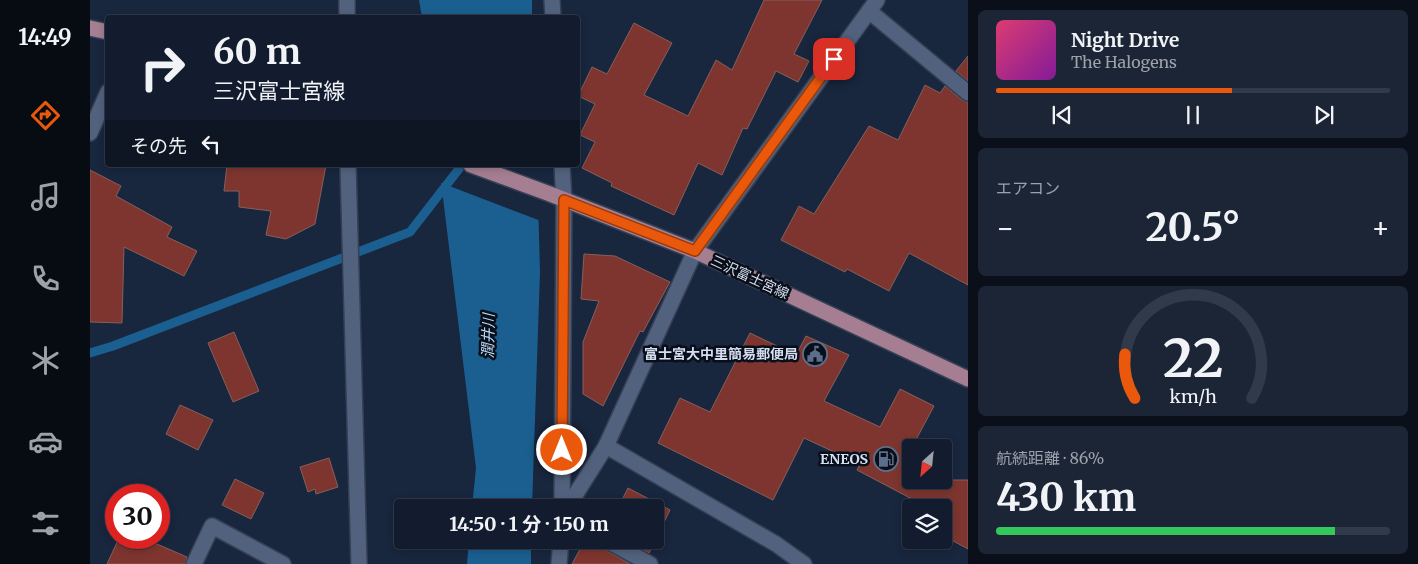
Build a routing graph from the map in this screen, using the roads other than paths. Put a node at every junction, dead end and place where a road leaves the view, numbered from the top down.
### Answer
1 (347, 0) edge
2 (552, 0) edge
3 (873, 6) edge
4 (347, 15) edge
5 (553, 15) edge
6 (90, 28) edge
7 (105, 31) edge
8 (968, 93) edge
9 (105, 99) edge
10 (90, 133) edge
11 (348, 167) edge
12 (476, 167) edge
13 (562, 167) edge
14 (557, 197) junction
15 (695, 251) junction
16 (968, 379) edge
17 (606, 446) junction
18 (562, 499) edge
19 (573, 499) edge
20 (560, 549) edge
21 (622, 549) edge
22 (194, 564) edge
23 (282, 564) edge
24 (359, 564) edge
25 (559, 564) edge
26 (650, 564) edge
27 (804, 564) edge

1 - 4 street
2 - 5 street
3 - 8 street
3 - 15 street
6 - 7 main road
9 - 10 street
11 - 24 street
12 - 14 main road, 三沢富士宮線
13 - 14 street
14 - 15 main road, 三沢富士宮線
14 - 18 street
15 - 16 main road, 三沢富士宮線
15 - 17 street
17 - 19 street
17 - 27 street
20 - 25 street
21 - 26 street
22 - 23 street

